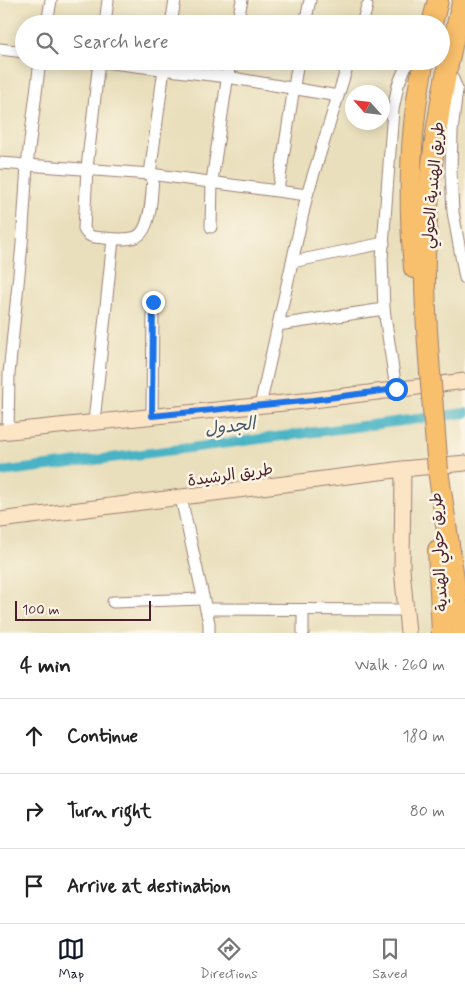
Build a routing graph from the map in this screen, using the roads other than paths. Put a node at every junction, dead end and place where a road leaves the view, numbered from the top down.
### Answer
1 (51, 0) edge
2 (108, 0) edge
3 (175, 0) edge
4 (242, 0) edge
5 (310, 0) edge
6 (438, 0) edge
7 (463, 0) edge
8 (367, 6) dead end
9 (48, 15) edge
10 (106, 15) edge
11 (172, 15) edge
12 (239, 15) edge
13 (307, 15) edge
14 (364, 15) edge
15 (434, 15) edge
16 (461, 27) edge
17 (0, 49) edge
18 (15, 51) edge
19 (450, 59) edge
20 (39, 70) edge
21 (98, 70) edge
22 (165, 70) edge
23 (186, 70) edge
24 (228, 70) edge
25 (296, 70) edge
26 (346, 70) edge
27 (404, 70) edge
28 (423, 70) edge
29 (446, 70) edge
30 (445, 74) junction
31 (227, 78) junction
32 (292, 87) junction
33 (338, 96) junction
34 (0, 163) edge
35 (27, 165) junction
36 (87, 168) junction
37 (152, 174) junction
38 (212, 181) junction
39 (278, 190) junction
40 (307, 195) junction
41 (210, 227) dead end
42 (113, 239) junction
43 (384, 243) junction
44 (292, 262) junction
45 (465, 278) edge
46 (153, 302) dead end
47 (384, 309) junction
48 (278, 325) junction
49 (428, 372) junction
50 (465, 381) edge
51 (396, 389) junction
52 (260, 406) junction
53 (152, 416) junction
54 (94, 422) junction
55 (4, 432) edge
56 (465, 463) edge
57 (403, 469) junction
58 (436, 470) junction
59 (181, 498) junction
60 (0, 520) edge
61 (113, 602) dead end
62 (205, 604) junction
63 (303, 610) junction
64 (405, 610) junction
65 (209, 633) edge
66 (303, 633) edge
67 (408, 633) edge
68 (442, 633) edge
69 (462, 633) edge

1 - 9 street
2 - 10 street
3 - 11 street
4 - 12 street
5 - 13 street
6 - 15 highway
7 - 16 highway, طريق الهندية الحولي
8 - 14 street
16 - 19 highway, طريق الهندية الحولي
17 - 18 street
20 - 35 street
21 - 36 street
22 - 37 street
23 - 31 street
24 - 31 street
25 - 32 street
26 - 33 street
27 - 43 street
28 - 49 highway, طريق الهندية الحولي
29 - 30 highway, طريق الهندية الحولي
30 - 45 street
30 - 49 highway, طريق الهندية الحولي
31 - 32 street
31 - 38 street
32 - 33 street
32 - 39 street
33 - 40 street
34 - 35 street
35 - 36 street
35 - 55 street
36 - 37 street
36 - 42 street
37 - 38 street
37 - 42 street
38 - 39 street
38 - 41 street
39 - 40 street
40 - 44 street
42 - 54 street
43 - 44 street
43 - 47 street
44 - 48 street
46 - 53 street
47 - 48 street
47 - 51 street
48 - 52 street
49 - 58 highway
50 - 51 street
51 - 52 street
52 - 53 street
53 - 54 street
54 - 55 street
56 - 57 street, طريق الرشيدة
57 - 59 street, طريق الرشيدة
57 - 64 street
58 - 68 highway, طريق حولي الهندية
58 - 69 highway, طريق حولي الهندية
59 - 60 street, طريق الرشيدة
59 - 62 street
61 - 62 street
62 - 63 street
62 - 65 street
63 - 64 street
63 - 66 street
64 - 67 street

